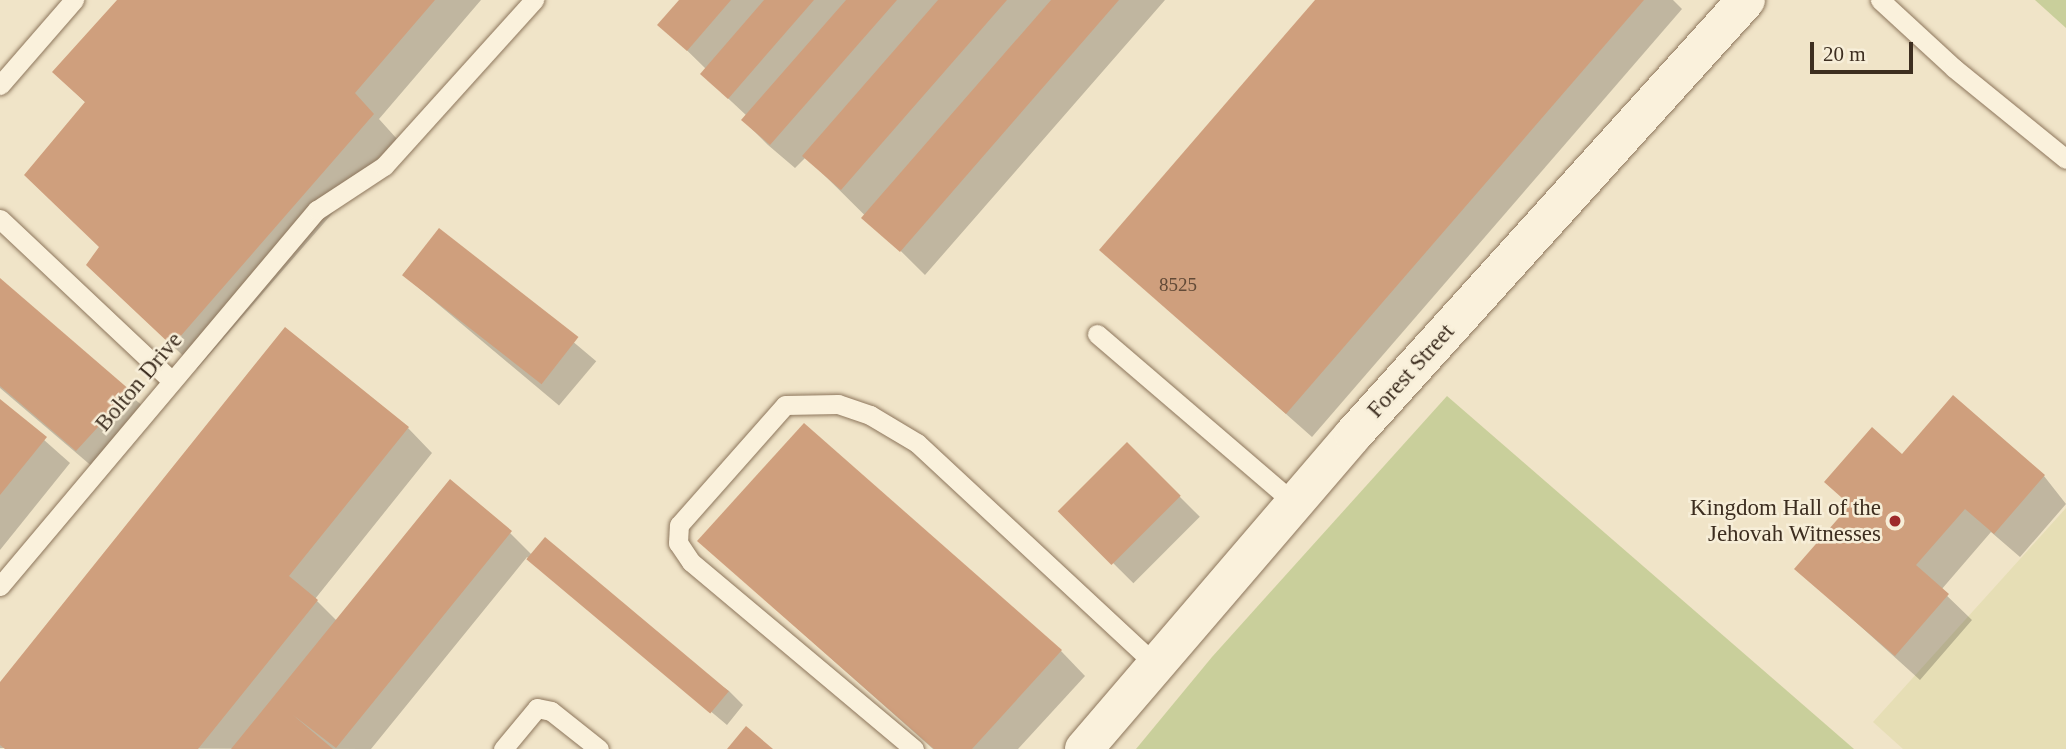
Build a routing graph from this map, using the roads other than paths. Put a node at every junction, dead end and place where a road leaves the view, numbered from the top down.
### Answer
1 (74, 0) edge
2 (534, 0) edge
3 (1746, 0) edge
4 (1880, 0) edge
5 (0, 85) edge
6 (2066, 159) edge
7 (0, 219) edge
8 (1097, 334) dead end
9 (171, 380) junction
10 (1294, 503) junction
11 (0, 586) edge
12 (1156, 665) junction
13 (503, 749) edge
14 (599, 749) edge
15 (914, 749) edge
16 (1084, 749) edge

1 - 5 lane
2 - 9 lane, Bolton Drive
3 - 10 street, Forest Street
4 - 6 lane
7 - 9 lane
8 - 10 lane
9 - 11 lane, Bolton Drive
10 - 12 street, Forest Street
12 - 15 lane
12 - 16 street, Forest Street
13 - 14 lane

